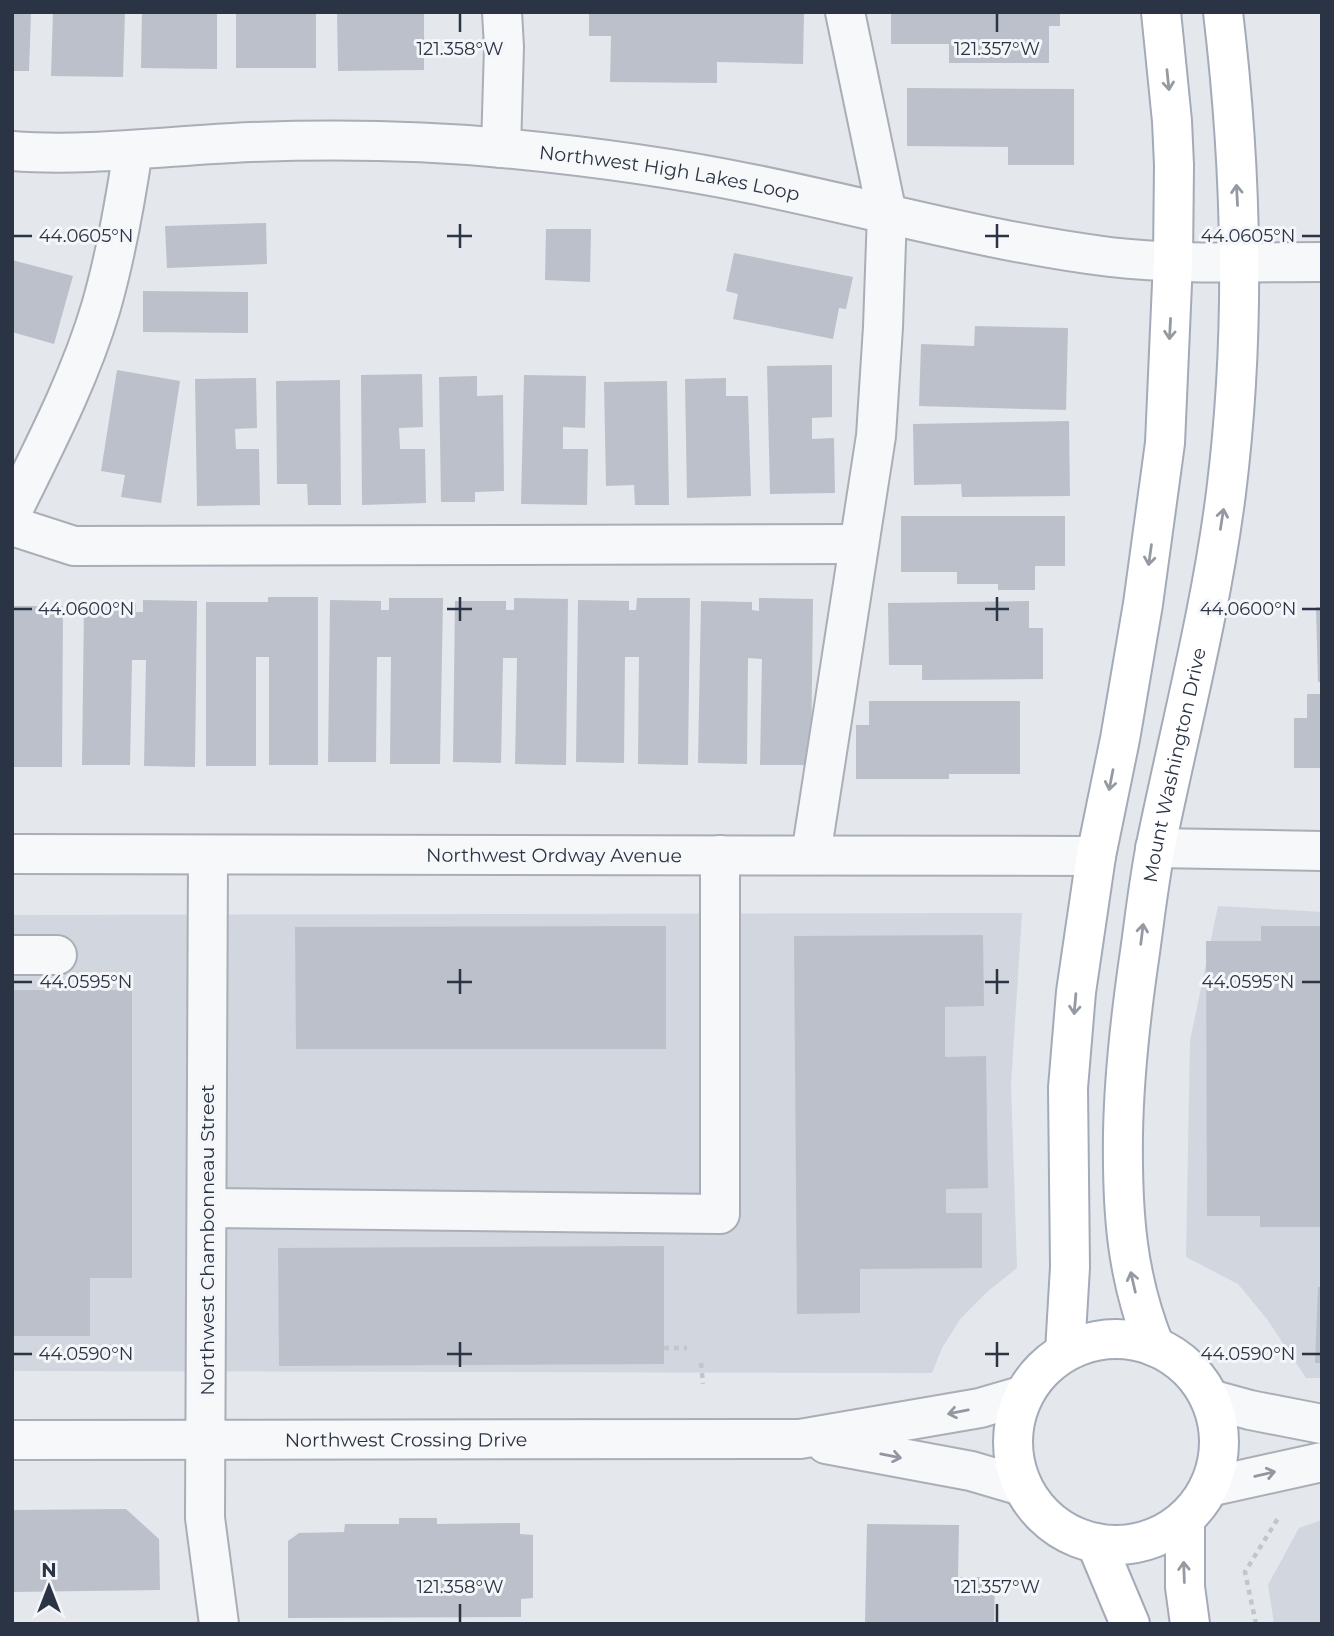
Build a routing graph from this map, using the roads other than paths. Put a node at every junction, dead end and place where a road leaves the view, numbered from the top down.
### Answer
1 (502, 12) edge
2 (845, 12) edge
3 (1161, 12) edge
4 (1223, 12) edge
5 (500, 148) junction
6 (133, 150) junction
7 (12, 151) edge
8 (887, 214) junction
9 (1173, 261) junction
10 (1322, 262) edge
11 (1240, 263) junction
12 (12, 512) edge
13 (12, 526) edge
14 (858, 544) junction
15 (1155, 848) junction
16 (1322, 851) edge
17 (12, 854) edge
18 (720, 855) junction
19 (811, 855) junction
20 (208, 856) junction
21 (1096, 856) junction
22 (12, 955) edge
23 (57, 955) dead end
24 (208, 1208) junction
25 (1155, 1347) junction
26 (1065, 1352) junction
27 (1024, 1395) junction
28 (1210, 1399) junction
29 (1322, 1424) edge
30 (206, 1439) junction
31 (800, 1439) junction
32 (12, 1440) edge
33 (1322, 1462) edge
34 (1022, 1486) junction
35 (1209, 1487) junction
36 (1185, 1519) junction
37 (1096, 1543) junction
38 (219, 1624) edge
39 (1130, 1624) edge
40 (1190, 1624) edge

1 - 5 street
2 - 8 street
3 -> 9 main road
11 -> 4 main road, Mount Washington Drive
5 - 6 street, Northwest High Lakes Loop
5 - 8 street, Northwest High Lakes Loop
6 - 7 street, Northwest High Lakes Loop
6 - 12 street
8 - 9 street, Northwest High Lakes Loop
8 - 14 street
9 - 11 street, Northwest High Lakes Loop
9 -> 21 main road
10 - 11 street, Northwest High Lakes Loop
15 -> 11 main road, Mount Washington Drive
13 - 14 street
14 - 19 street
15 - 16 street
25 -> 15 main road, Mount Washington Drive
17 - 20 street, Northwest Ordway Avenue
18 - 19 street, Northwest Ordway Avenue
18 - 20 street, Northwest Ordway Avenue
18 - 24 street
19 - 21 street, Northwest Ordway Avenue
20 - 24 street, Northwest Chambonneau Street
21 -> 26 main road
22 - 23 street
24 - 30 street, Northwest Chambonneau Street
25 - 26 main road
25 - 28 main road
26 - 27 main road
27 -> 31 street, Northwest Crossing Drive
27 - 34 main road
28 - 29 street
28 - 35 main road
30 - 31 street, Northwest Crossing Drive
30 - 32 street, Northwest Crossing Drive
30 - 38 street, Northwest Chambonneau Street
31 -> 34 street, Northwest Crossing Drive
35 -> 33 street
34 - 37 main road
35 - 36 main road
36 - 37 main road
40 -> 36 main road
37 - 39 main road

